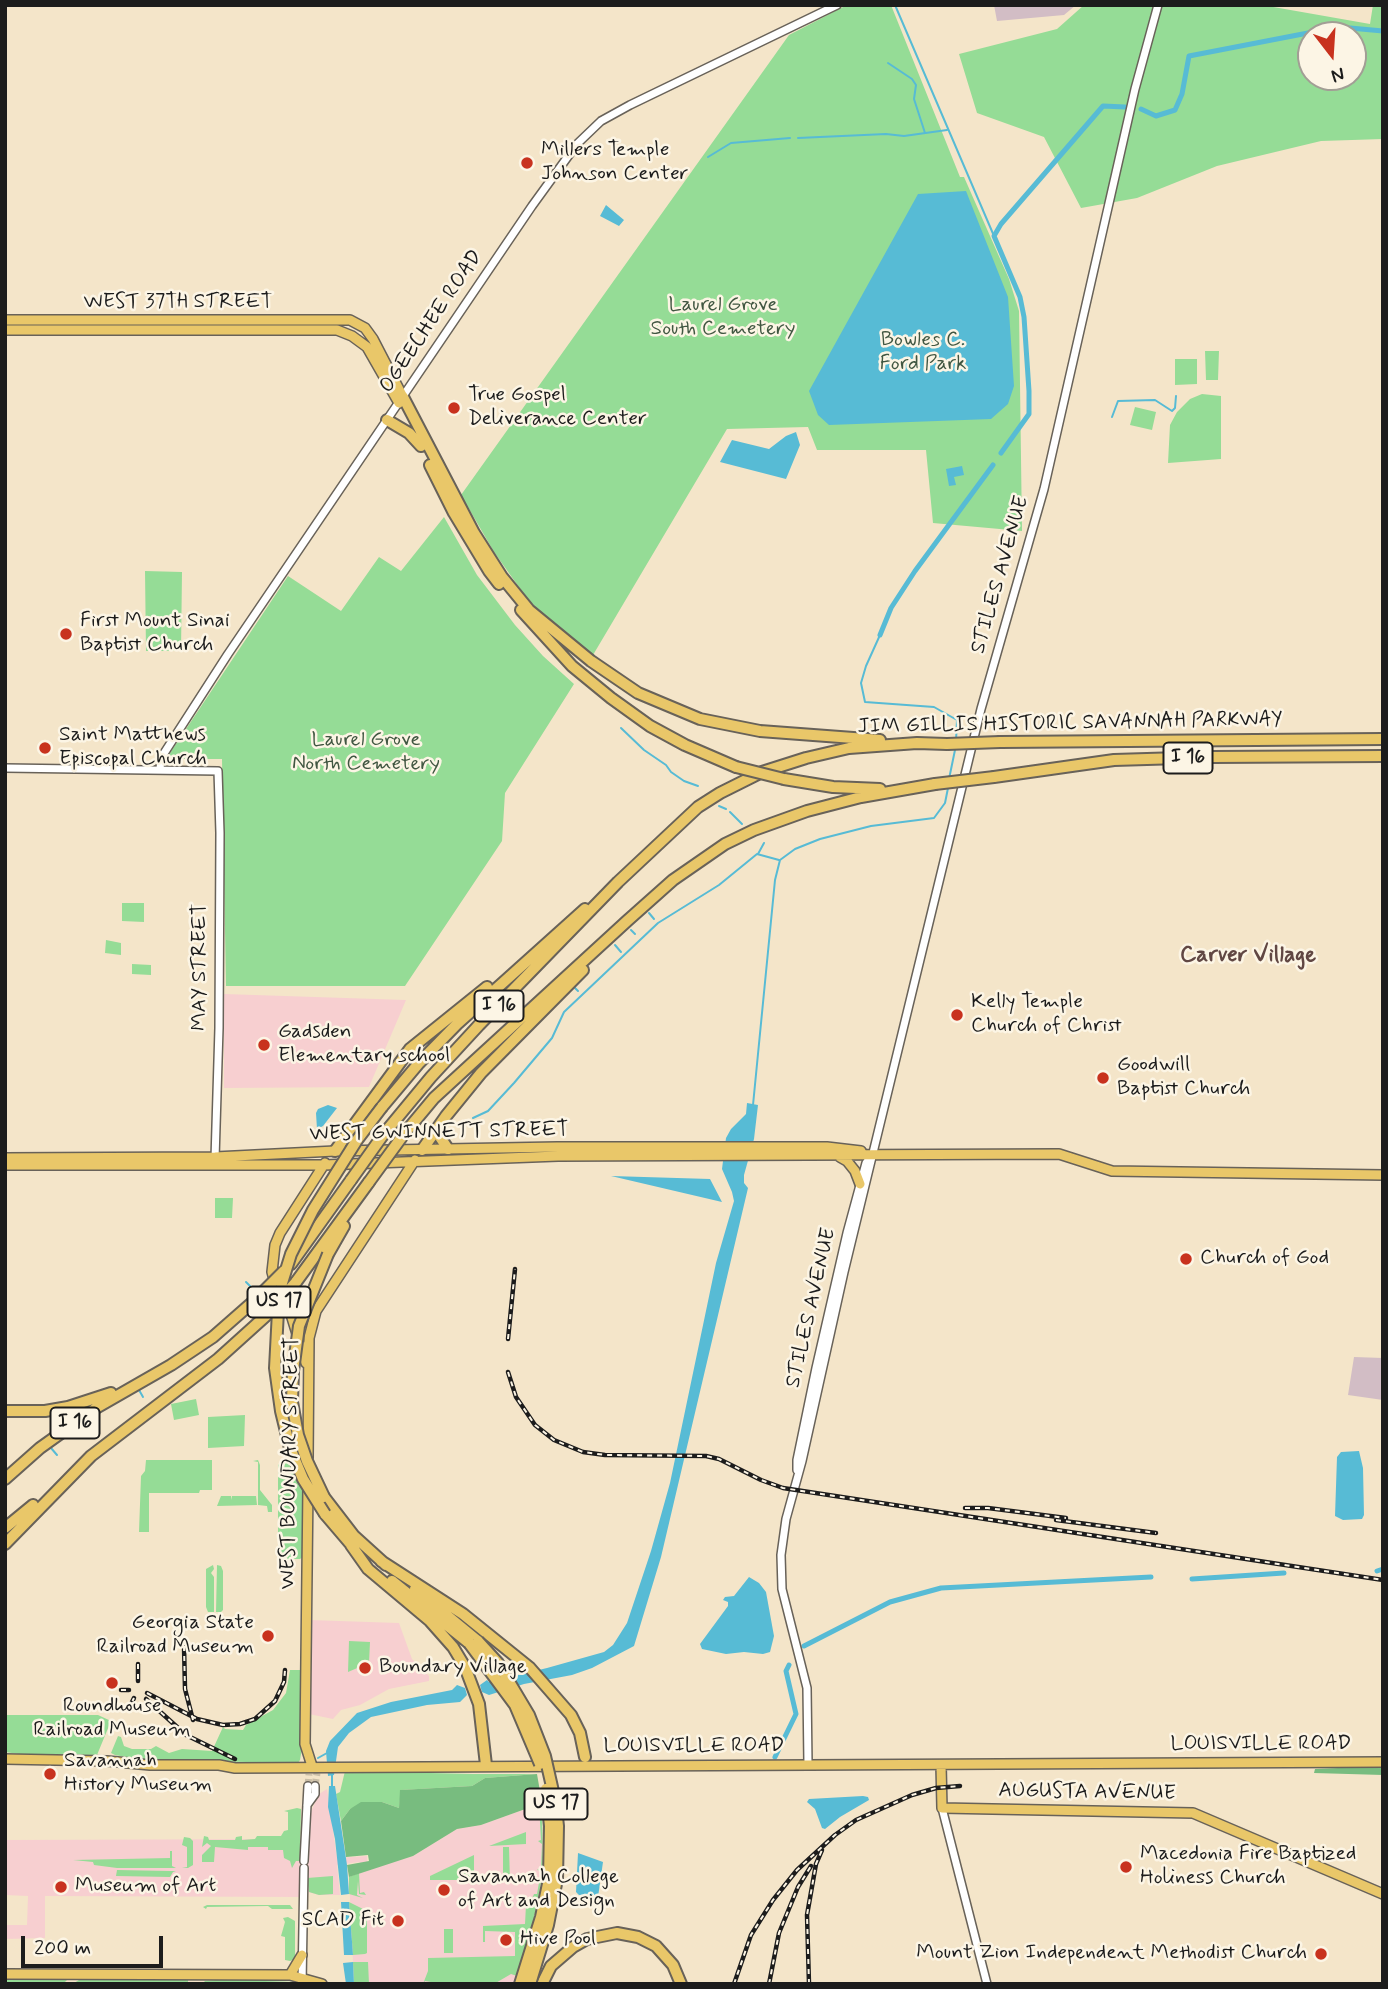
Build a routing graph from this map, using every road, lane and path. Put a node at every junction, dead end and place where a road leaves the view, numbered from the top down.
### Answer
1 (837, 5) edge
2 (1157, 5) edge
3 (5, 320) edge
4 (5, 330) edge
5 (401, 400) junction
6 (387, 420) junction
7 (421, 446) junction
8 (1383, 739) edge
9 (917, 743) junction
10 (1383, 756) edge
11 (5, 768) edge
12 (160, 769) junction
13 (901, 790) junction
14 (618, 882) junction
15 (627, 921) junction
16 (527, 960) junction
17 (440, 1125) junction
18 (448, 1149) junction
19 (422, 1150) junction
20 (335, 1151) junction
21 (713, 1151) junction
22 (765, 1152) junction
23 (873, 1154) junction
24 (839, 1156) junction
25 (5, 1158) edge
26 (215, 1161) junction
27 (413, 1162) junction
28 (5, 1165) edge
29 (306, 1165) junction
30 (324, 1165) junction
31 (1383, 1175) edge
32 (313, 1184) junction
33 (367, 1184) junction
34 (860, 1184) junction
35 (289, 1308) junction
36 (316, 1311) junction
37 (308, 1368) junction
38 (137, 1384) junction
39 (5, 1411) edge
40 (77, 1470) junction
41 (797, 1474) junction
42 (5, 1479) edge
43 (5, 1528) edge
44 (5, 1544) edge
45 (351, 1545) junction
46 (381, 1561) junction
47 (473, 1642) junction
48 (585, 1757) dead end
49 (5, 1759) edge
50 (1383, 1762) edge
51 (808, 1764) junction
52 (486, 1765) junction
53 (941, 1765) junction
54 (312, 1771) junction
55 (312, 1786) tunnel mouth
56 (942, 1808) junction
57 (1383, 1894) edge
58 (302, 1955) junction
59 (5, 1974) edge
60 (78, 1975) junction
61 (290, 1975) junction
62 (302, 1980) edge
63 (70, 1984) edge
64 (323, 1984) edge
65 (520, 1984) edge
66 (530, 1984) edge
67 (542, 1984) edge
68 (681, 1984) edge
69 (987, 1984) edge

1 - 5 street, OGEECHEE ROAD
2 - 23 street, STILES AVENUE
3 - 5 main road, WEST 37TH STREET
4 - 5 main road, WEST 37TH STREET
5 - 6 street, OGEECHEE ROAD
5 - 7 highway
5 - 9 highway
6 - 7 highway
6 - 12 street, OGEECHEE ROAD
7 - 13 highway, bridge
8 - 9 highway, JIM GILLIS HISTORIC SAVANNAH PARKWAY / I 16, bridge
9 - 14 highway, JIM GILLIS HISTORIC SAVANNAH PARKWAY / I 16
10 - 13 highway, JIM GILLIS HISTORIC SAVANNAH PARKWAY / I 16, bridge
11 - 12 street
12 - 26 street, MAY STREET
13 - 15 highway, JIM GILLIS HISTORIC SAVANNAH PARKWAY / I 16
14 - 16 highway, US 17
14 - 38 highway, JIM GILLIS HISTORIC SAVANNAH PARKWAY / I 16, bridge
15 - 17 highway
15 - 33 highway, JIM GILLIS HISTORIC SAVANNAH PARKWAY / I 16, bridge
16 - 20 highway
16 - 45 highway, US 17, bridge
17 - 18 highway
17 - 19 highway
18 - 19 main road, WEST GWINNETT STREET
18 - 21 main road, WEST GWINNETT STREET
19 - 20 main road, WEST GWINNETT STREET
19 - 27 main road, WEST BOUNDARY STREET
20 - 26 main road, WEST GWINNETT STREET
20 - 30 main road
21 - 22 main road, WEST GWINNETT STREET
21 - 27 main road, WEST GWINNETT STREET
22 - 23 main road, WEST GWINNETT STREET
22 - 24 main road, WEST GWINNETT STREET
23 - 24 main road, WEST GWINNETT STREET
23 - 31 main road, WEST GWINNETT STREET
23 - 34 street, STILES AVENUE
23 - 41 street, STILES AVENUE
24 - 34 main road
25 - 26 main road, WEST GWINNETT STREET
26 - 28 main road, WEST GWINNETT STREET
26 - 29 main road, WEST GWINNETT STREET
27 - 30 main road, WEST GWINNETT STREET
27 - 36 main road, WEST BOUNDARY STREET
29 - 30 main road, WEST GWINNETT STREET
29 - 32 main road
30 - 32 main road
32 - 35 main road
33 - 40 highway, JIM GILLIS HISTORIC SAVANNAH PARKWAY / I 16, bridge
33 - 46 highway, US 17, bridge
34 - 41 street, STILES AVENUE
35 - 36 main road
35 - 37 main road
36 - 37 main road, WEST BOUNDARY STREET
37 - 54 main road, WEST BOUNDARY STREET
38 - 39 highway
38 - 42 highway, I 16
40 - 43 highway
40 - 44 highway, I 16
41 - 51 street, STILES AVENUE
45 - 47 highway, US 17
45 - 52 highway
46 - 47 highway, US 17
46 - 48 highway
47 - 65 highway, US 17, bridge
47 - 66 highway, US 17, bridge
49 - 54 main road, LOUISVILLE ROAD
50 - 53 main road, LOUISVILLE ROAD
51 - 52 main road, LOUISVILLE ROAD
51 - 53 main road, LOUISVILLE ROAD
52 - 54 main road, LOUISVILLE ROAD
53 - 56 main road
55 - 58 street
56 - 57 main road, AUGUSTA AVENUE
56 - 69 street
58 - 61 main road
58 - 62 street
59 - 60 main road
60 - 61 main road
60 - 63 main road
61 - 62 main road
62 - 64 main road
67 - 68 highway

